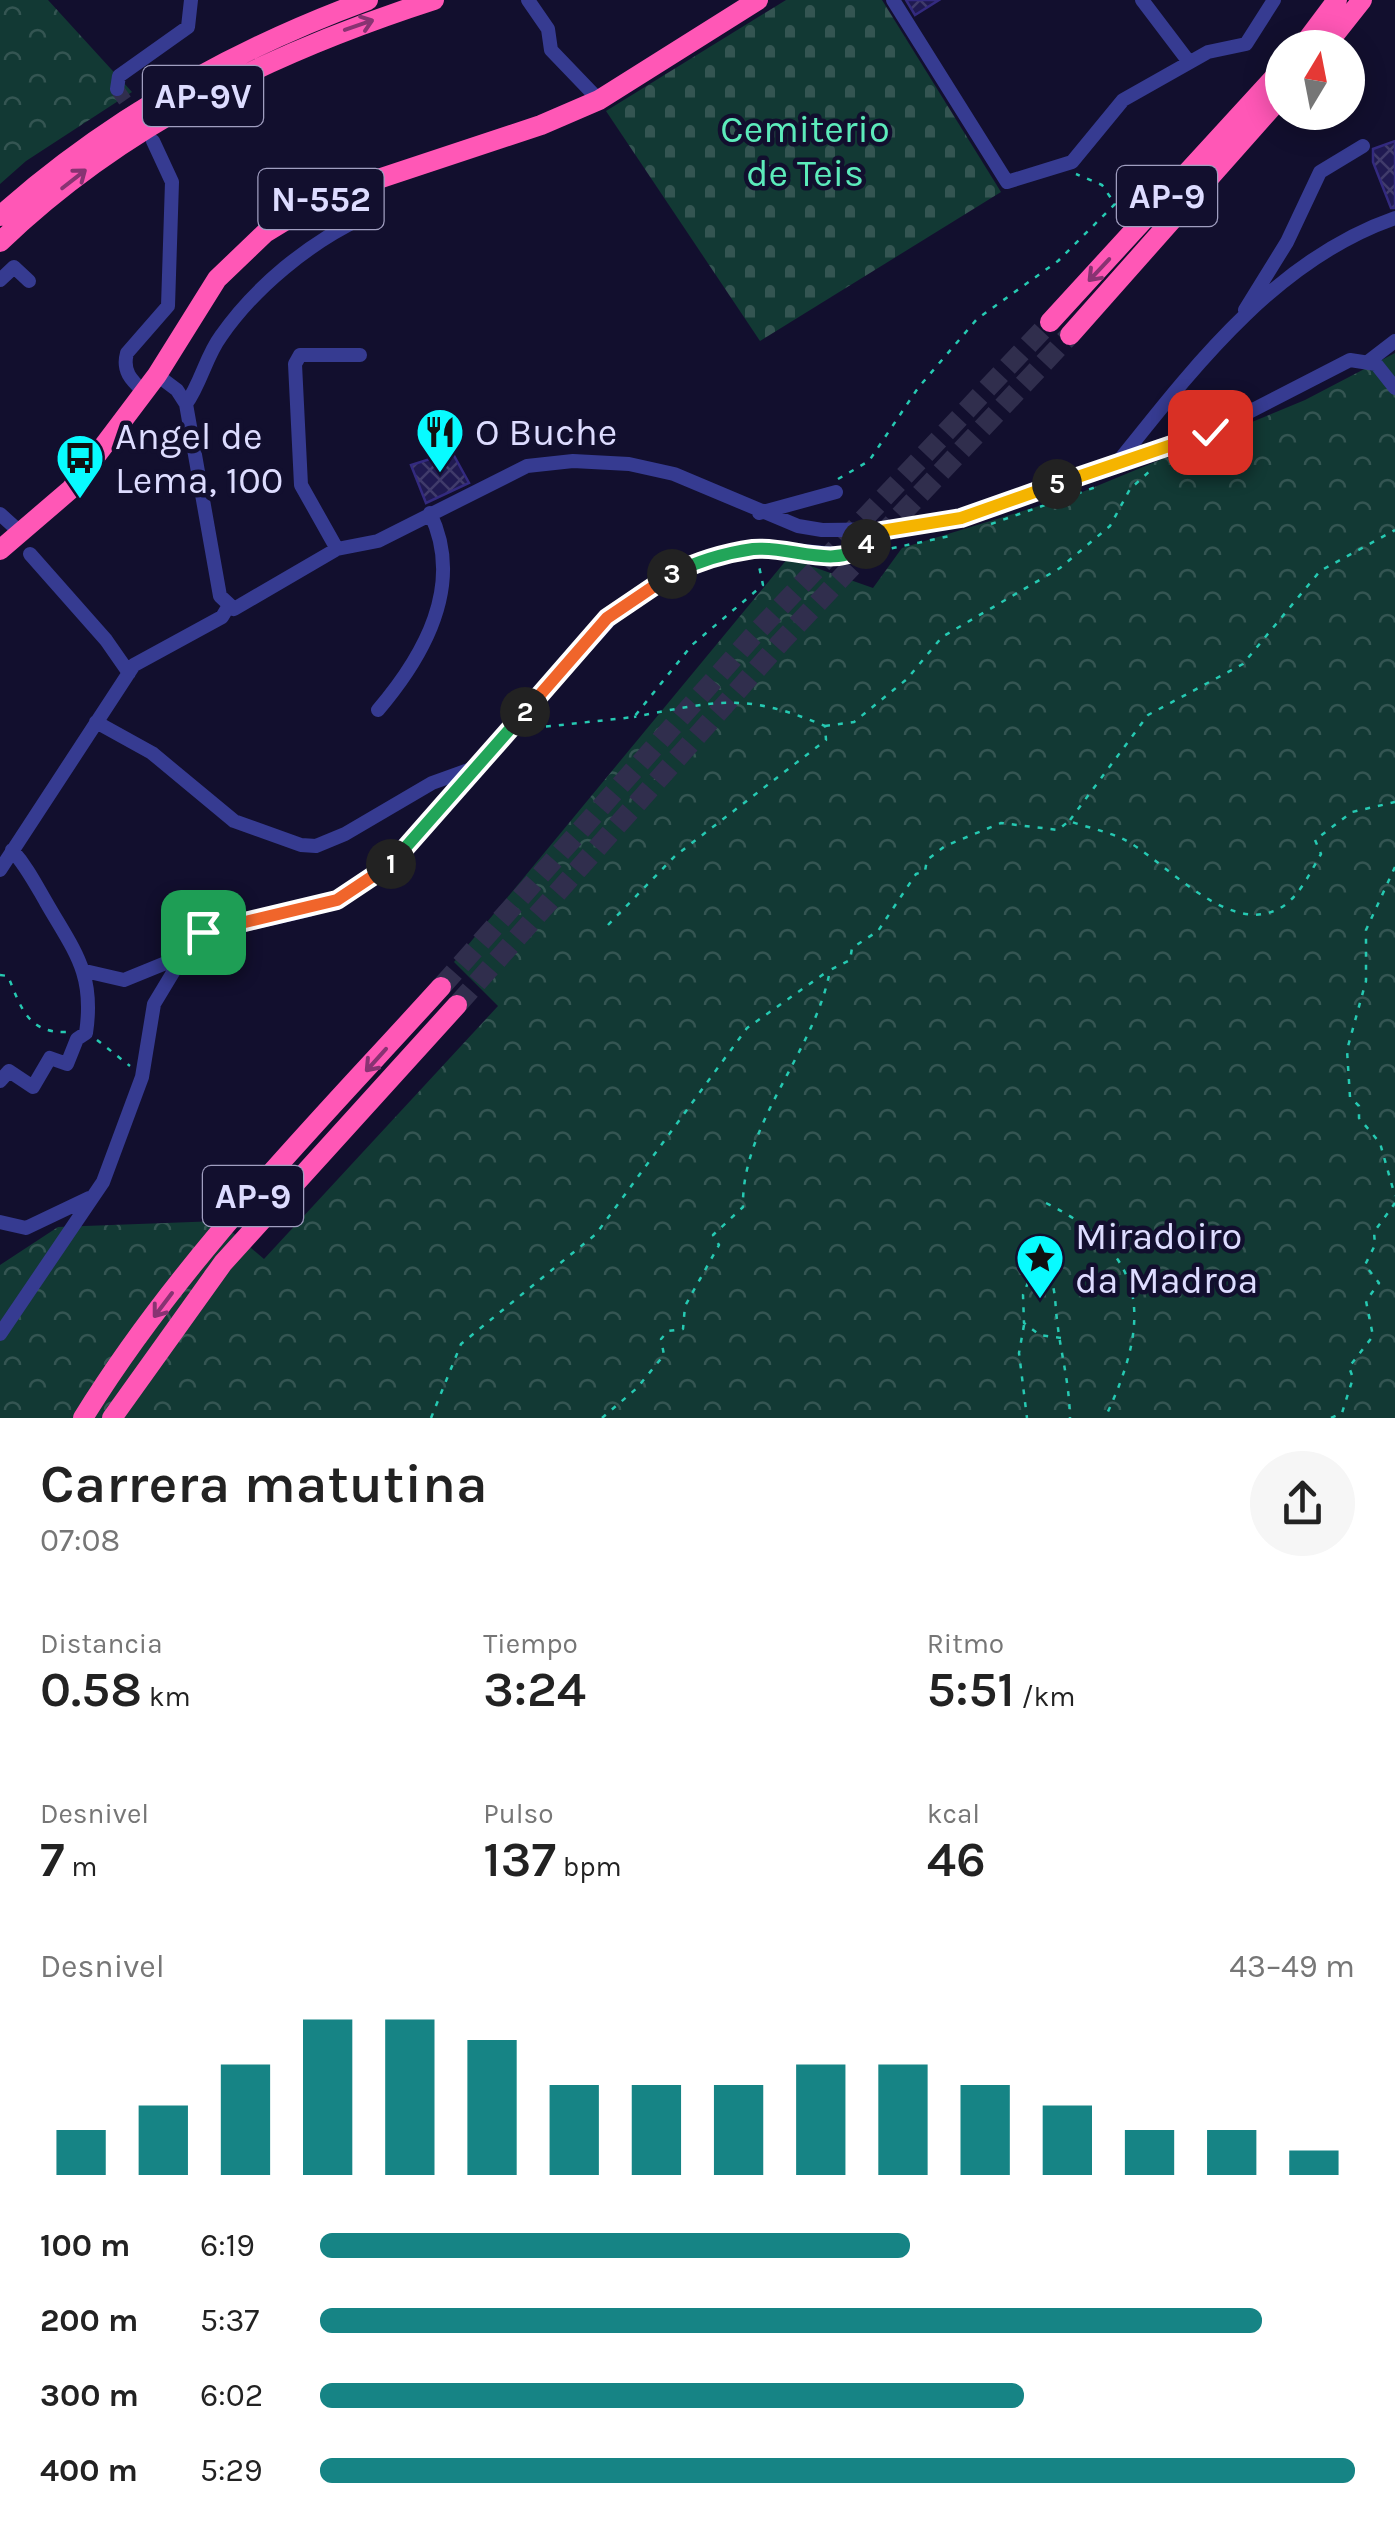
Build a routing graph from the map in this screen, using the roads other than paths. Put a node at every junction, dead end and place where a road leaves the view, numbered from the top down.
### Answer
1 (191, 0) edge
2 (368, 0) edge
3 (434, 0) edge
4 (528, 0) edge
5 (758, 0) edge
6 (893, 0) edge
7 (1142, 0) edge
8 (1274, 0) edge
9 (1337, 0) edge
10 (1362, 0) edge
11 (1314, 30) edge
12 (1338, 30) edge
13 (1190, 62) junction
14 (1265, 88) edge
15 (117, 89) dead end
16 (598, 100) junction
17 (1265, 115) edge
18 (153, 141) dead end
19 (1363, 146) dead end
20 (0, 216) edge
21 (362, 218) dead end
22 (1395, 218) edge
23 (0, 242) edge
24 (0, 280) edge
25 (29, 281) dead end
26 (1240, 320) junction
27 (1050, 322) tunnel mouth
28 (1070, 335) tunnel mouth
29 (1395, 342) edge
30 (360, 355) dead end
31 (1369, 361) junction
32 (150, 383) junction
33 (1395, 388) edge
34 (186, 404) junction
35 (1118, 463) junction
36 (836, 492) road end
37 (430, 513) junction
38 (758, 513) junction
39 (0, 514) edge
40 (881, 531) junction
41 (21, 533) junction
42 (337, 549) junction
43 (0, 550) edge
44 (30, 554) dead end
45 (228, 607) junction
46 (129, 673) junction
47 (378, 710) dead end
48 (96, 722) junction
49 (482, 764) junction
50 (12, 850) junction
51 (0, 870) edge
52 (178, 958) junction
53 (85, 971) junction
54 (441, 987) tunnel mouth
55 (457, 1004) tunnel mouth
56 (0, 1081) edge
57 (94, 1196) junction
58 (0, 1222) edge
59 (0, 1334) edge
60 (82, 1418) edge
61 (112, 1418) edge

1 - 15 street
2 - 20 highway, AP-9V
23 -> 3 highway, AP-9V
4 - 16 street
5 - 16 highway, N-552
6 - 13 street
7 - 13 street
8 - 13 street
9 - 11 highway
10 - 12 highway
14 -> 27 highway, AP-9
16 - 32 highway, N-552
17 - 28 highway, AP-9
18 - 32 street
19 - 26 street
21 - 34 street
22 - 26 street
24 - 25 street
26 - 35 street
29 - 31 street
30 - 42 street
31 - 33 street
31 - 35 street
32 - 34 street
32 - 41 highway, N-552
34 - 45 street
35 - 40 street
36 - 38 street
37 - 38 street
37 - 42 street
37 - 47 street
38 - 40 street
39 - 41 street
40 - 49 street
41 - 43 highway, N-552
42 - 45 street
44 - 46 street
45 - 46 street
46 - 48 street
48 - 49 street
48 - 50 street
49 - 52 street
50 - 51 street
50 - 53 street
52 - 53 street
52 - 57 street
53 - 56 street
54 -> 60 highway, AP-9
55 - 61 highway, AP-9
57 - 58 street
57 - 59 street

